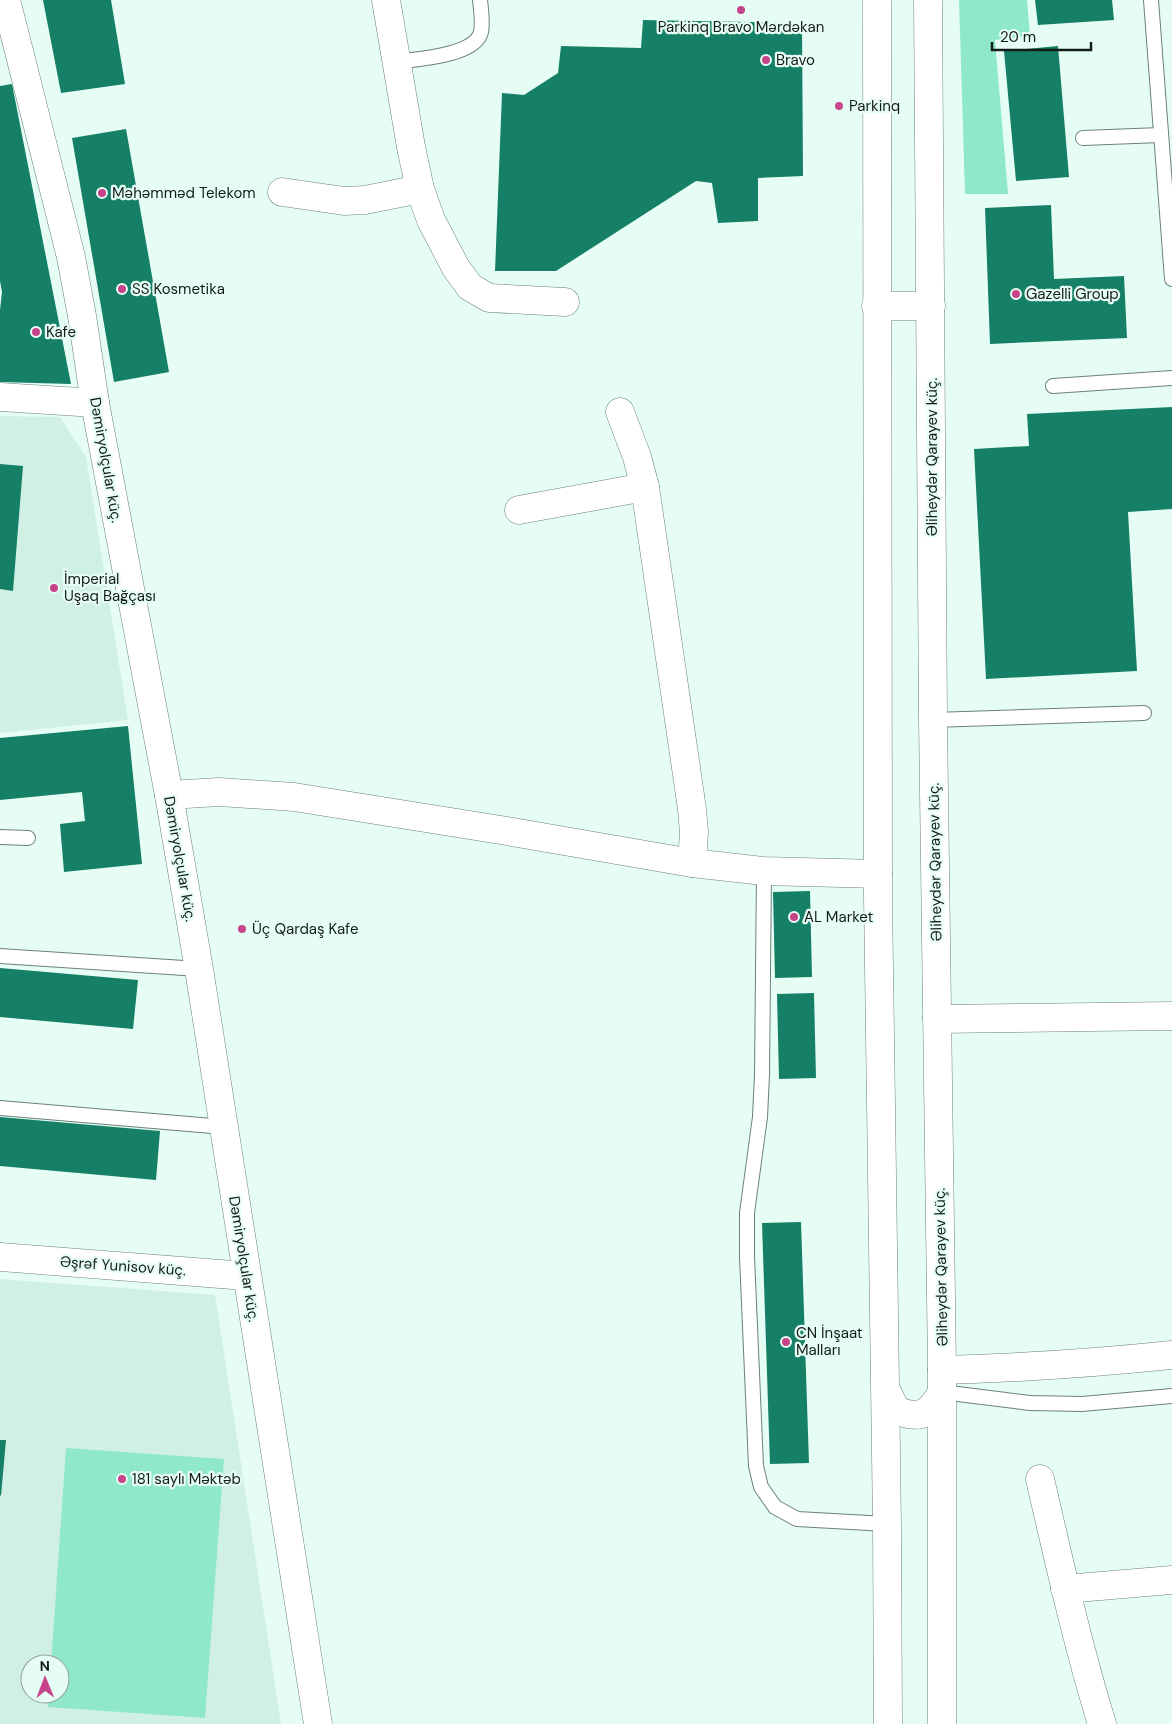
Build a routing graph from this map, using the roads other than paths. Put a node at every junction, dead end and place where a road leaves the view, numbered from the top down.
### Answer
1 (6, 0) edge
2 (386, 0) edge
3 (480, 0) edge
4 (877, 0) edge
5 (928, 0) edge
6 (1151, 0) edge
7 (8, 45) edge
8 (396, 62) junction
9 (1161, 135) junction
10 (1083, 138) dead end
11 (420, 189) junction
12 (282, 192) dead end
13 (1172, 279) edge
14 (565, 302) dead end
15 (876, 306) junction
16 (931, 306) junction
17 (1172, 378) edge
18 (1053, 386) dead end
19 (0, 396) edge
20 (95, 403) junction
21 (620, 412) dead end
22 (645, 487) junction
23 (519, 510) dead end
24 (1144, 713) dead end
25 (934, 720) junction
26 (169, 795) junction
27 (0, 837) edge
28 (28, 838) dead end
29 (692, 862) junction
30 (764, 871) junction
31 (878, 874) junction
32 (0, 956) edge
33 (199, 968) junction
34 (1172, 1016) edge
35 (938, 1019) junction
36 (0, 1108) edge
37 (224, 1127) junction
38 (0, 1257) edge
39 (246, 1276) junction
40 (1172, 1355) edge
41 (942, 1381) junction
42 (886, 1390) junction
43 (1172, 1396) edge
44 (1040, 1479) dead end
45 (888, 1524) junction
46 (1172, 1580) edge
47 (1065, 1589) junction
48 (318, 1724) edge
49 (888, 1724) edge
50 (942, 1724) edge
51 (1102, 1724) edge

1 - 7 street, Dəmiryolçular küç.
2 - 8 street
3 - 8 lane
4 - 15 street
5 - 16 street, Əliheydər Qarayev küç.
6 - 9 lane
7 - 20 street, Dəmiryolçular küç.
8 - 11 street
9 - 10 lane
9 - 13 lane
11 - 12 street
11 - 14 street
15 - 16 street
15 - 31 street
16 - 25 street, Əliheydər Qarayev küç.
17 - 18 lane
19 - 20 street
20 - 26 street, Dəmiryolçular küç.
21 - 22 street
22 - 23 street
22 - 29 street
24 - 25 lane
25 - 35 street, Əliheydər Qarayev küç.
26 - 29 street
26 - 33 street, Dəmiryolçular küç.
27 - 28 lane
29 - 30 street
30 - 31 street
30 - 45 lane
31 - 42 street
32 - 33 lane
33 - 37 street, Dəmiryolçular küç.
34 - 35 street
35 - 41 street, Əliheydər Qarayev küç.
36 - 37 lane
37 - 39 street, Dəmiryolçular küç.
38 - 39 street, Əşrəf Yunisov küç.
39 - 48 street, Dəmiryolçular küç.
40 - 41 street
41 - 42 street
41 - 43 lane
41 - 50 street, Əliheydər Qarayev küç.
42 - 45 street
44 - 47 street
45 - 49 street
46 - 47 street
47 - 51 street

